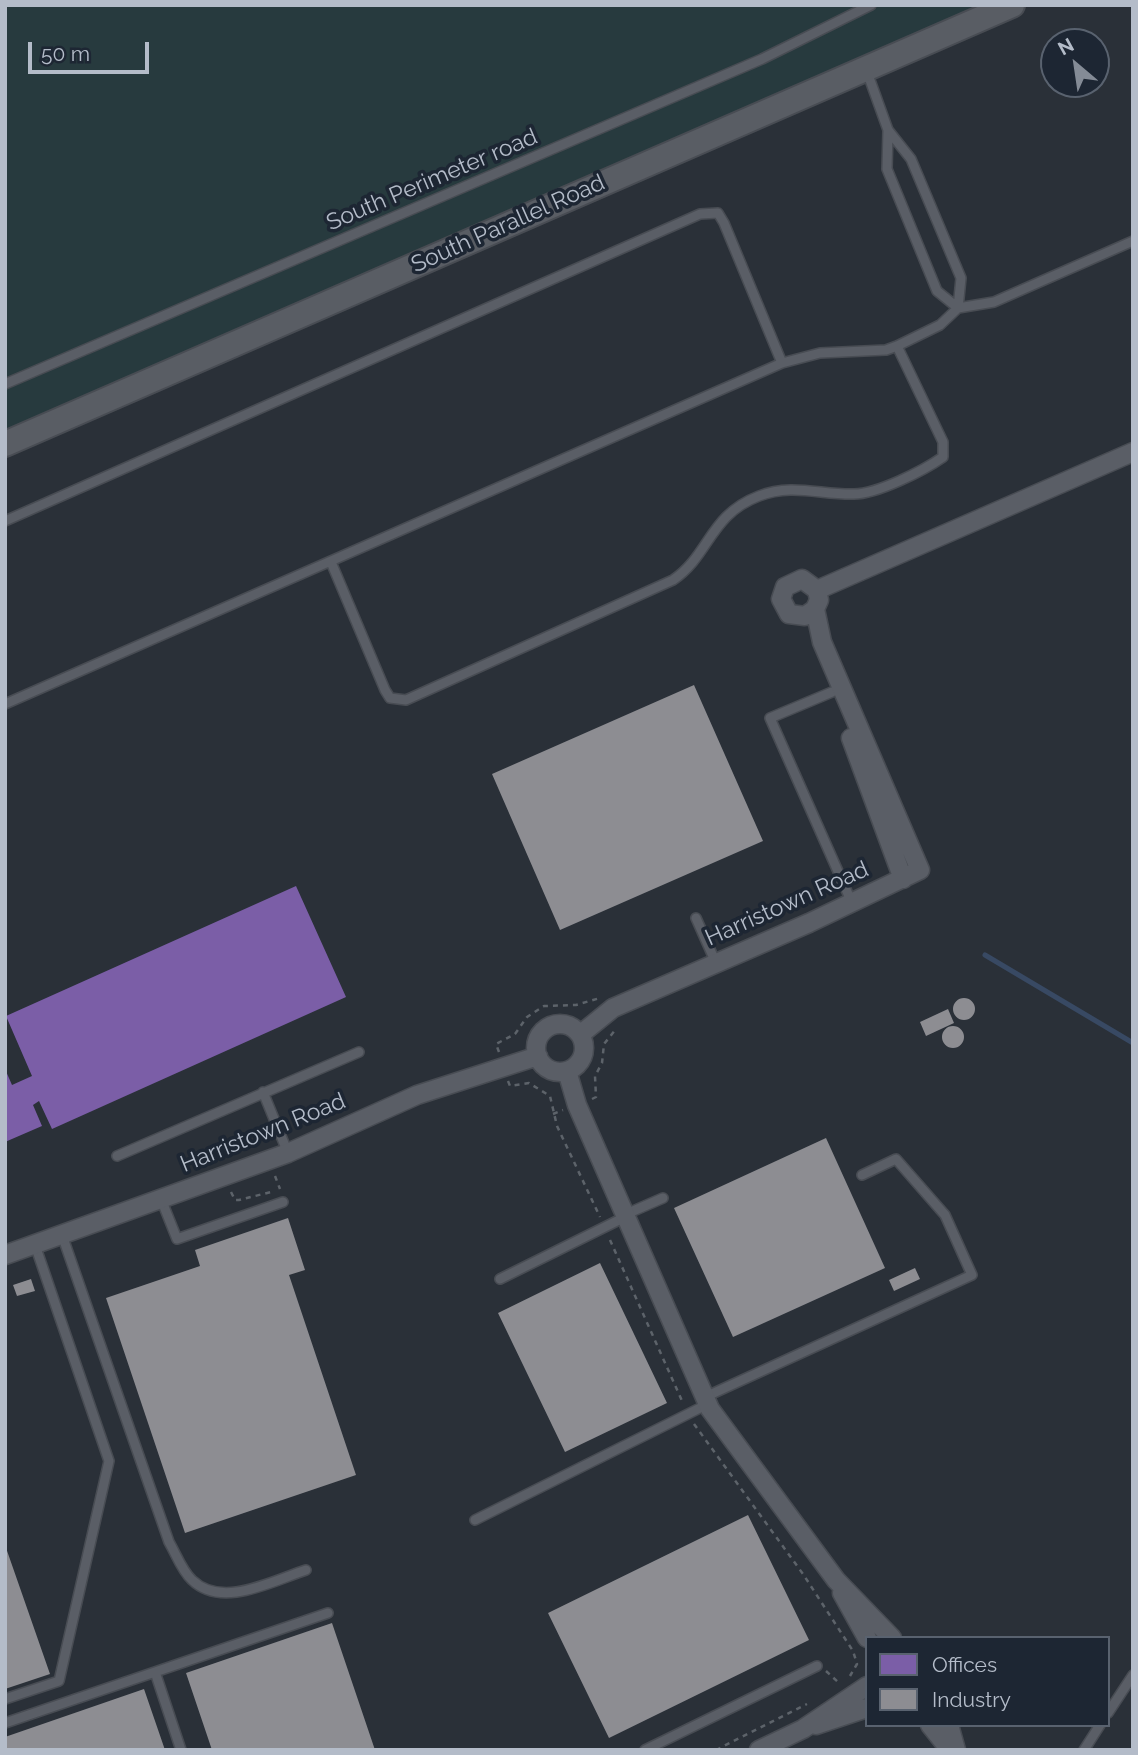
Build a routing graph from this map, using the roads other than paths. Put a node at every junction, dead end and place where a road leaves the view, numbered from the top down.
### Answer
1 (871, 5) edge
2 (1012, 5) edge
3 (865, 68) junction
4 (888, 130) junction
5 (1133, 241) edge
6 (958, 308) junction
7 (897, 346) junction
8 (782, 363) junction
9 (5, 384) edge
10 (5, 444) edge
11 (1133, 452) edge
12 (5, 521) edge
13 (331, 562) junction
14 (817, 590) junction
15 (807, 613) junction
16 (832, 692) junction
17 (5, 704) edge
18 (904, 879) junction
19 (852, 903) junction
20 (696, 918) dead end
21 (716, 963) junction
22 (581, 1034) junction
23 (359, 1052) dead end
24 (538, 1056) junction
25 (567, 1071) junction
26 (263, 1093) junction
27 (288, 1153) junction
28 (117, 1156) dead end
29 (862, 1175) dead end
30 (663, 1198) dead end
31 (161, 1199) junction
32 (283, 1202) dead end
33 (624, 1216) junction
34 (62, 1235) junction
35 (35, 1245) junction
36 (5, 1255) edge
37 (500, 1279) dead end
38 (706, 1401) junction
39 (475, 1520) dead end
40 (306, 1570) dead end
41 (836, 1580) junction
42 (328, 1613) dead end
43 (866, 1636) edge
44 (890, 1636) edge
45 (817, 1666) road end
46 (155, 1672) junction
47 (1133, 1675) edge
48 (865, 1687) edge
49 (5, 1699) edge
50 (865, 1709) edge
51 (1110, 1710) edge
52 (5, 1723) edge
53 (932, 1727) edge
54 (950, 1727) edge
55 (1099, 1727) edge
56 (803, 1729) junction
57 (181, 1750) edge
58 (645, 1750) edge
59 (759, 1750) edge
60 (950, 1750) edge
61 (956, 1750) edge
62 (1084, 1750) edge

1 - 9 lane, South Perimeter road
2 - 3 main road, South Parallel Road
3 - 4 lane
3 - 10 main road, South Parallel Road
4 - 6 lane
4 - 6 lane
5 - 6 lane
6 - 7 lane
7 - 8 lane
7 - 13 lane
8 - 12 lane
8 - 13 lane
11 - 14 street
13 - 17 lane
14 - 15 street, Harristown Road
14 - 15 street, Harristown Road
15 - 16 street, Harristown Road
15 - 18 street, Harristown Road
16 - 18 street, Harristown Road
16 - 19 lane
18 - 19 street, Harristown Road
19 - 21 street, Harristown Road
20 - 21 lane
21 - 22 street, Harristown Road
22 - 24 street
22 - 25 street
23 - 26 lane
24 - 25 street
24 - 27 street, Harristown Road
25 - 33 street
26 - 27 lane
26 - 28 lane
27 - 31 street, Harristown Road
29 - 38 lane
30 - 33 lane
31 - 32 lane
31 - 34 street, Harristown Road
33 - 37 lane
33 - 38 street
34 - 35 street, Harristown Road
34 - 40 lane
35 - 36 street, Harristown Road
35 - 49 lane
38 - 39 lane
38 - 41 street
41 - 43 street
41 - 44 street
42 - 46 lane
45 - 58 lane
46 - 52 lane
46 - 57 lane
47 - 51 lane
48 - 56 street
50 - 56 street
53 - 60 street
54 - 61 street
55 - 62 lane
56 - 59 street

